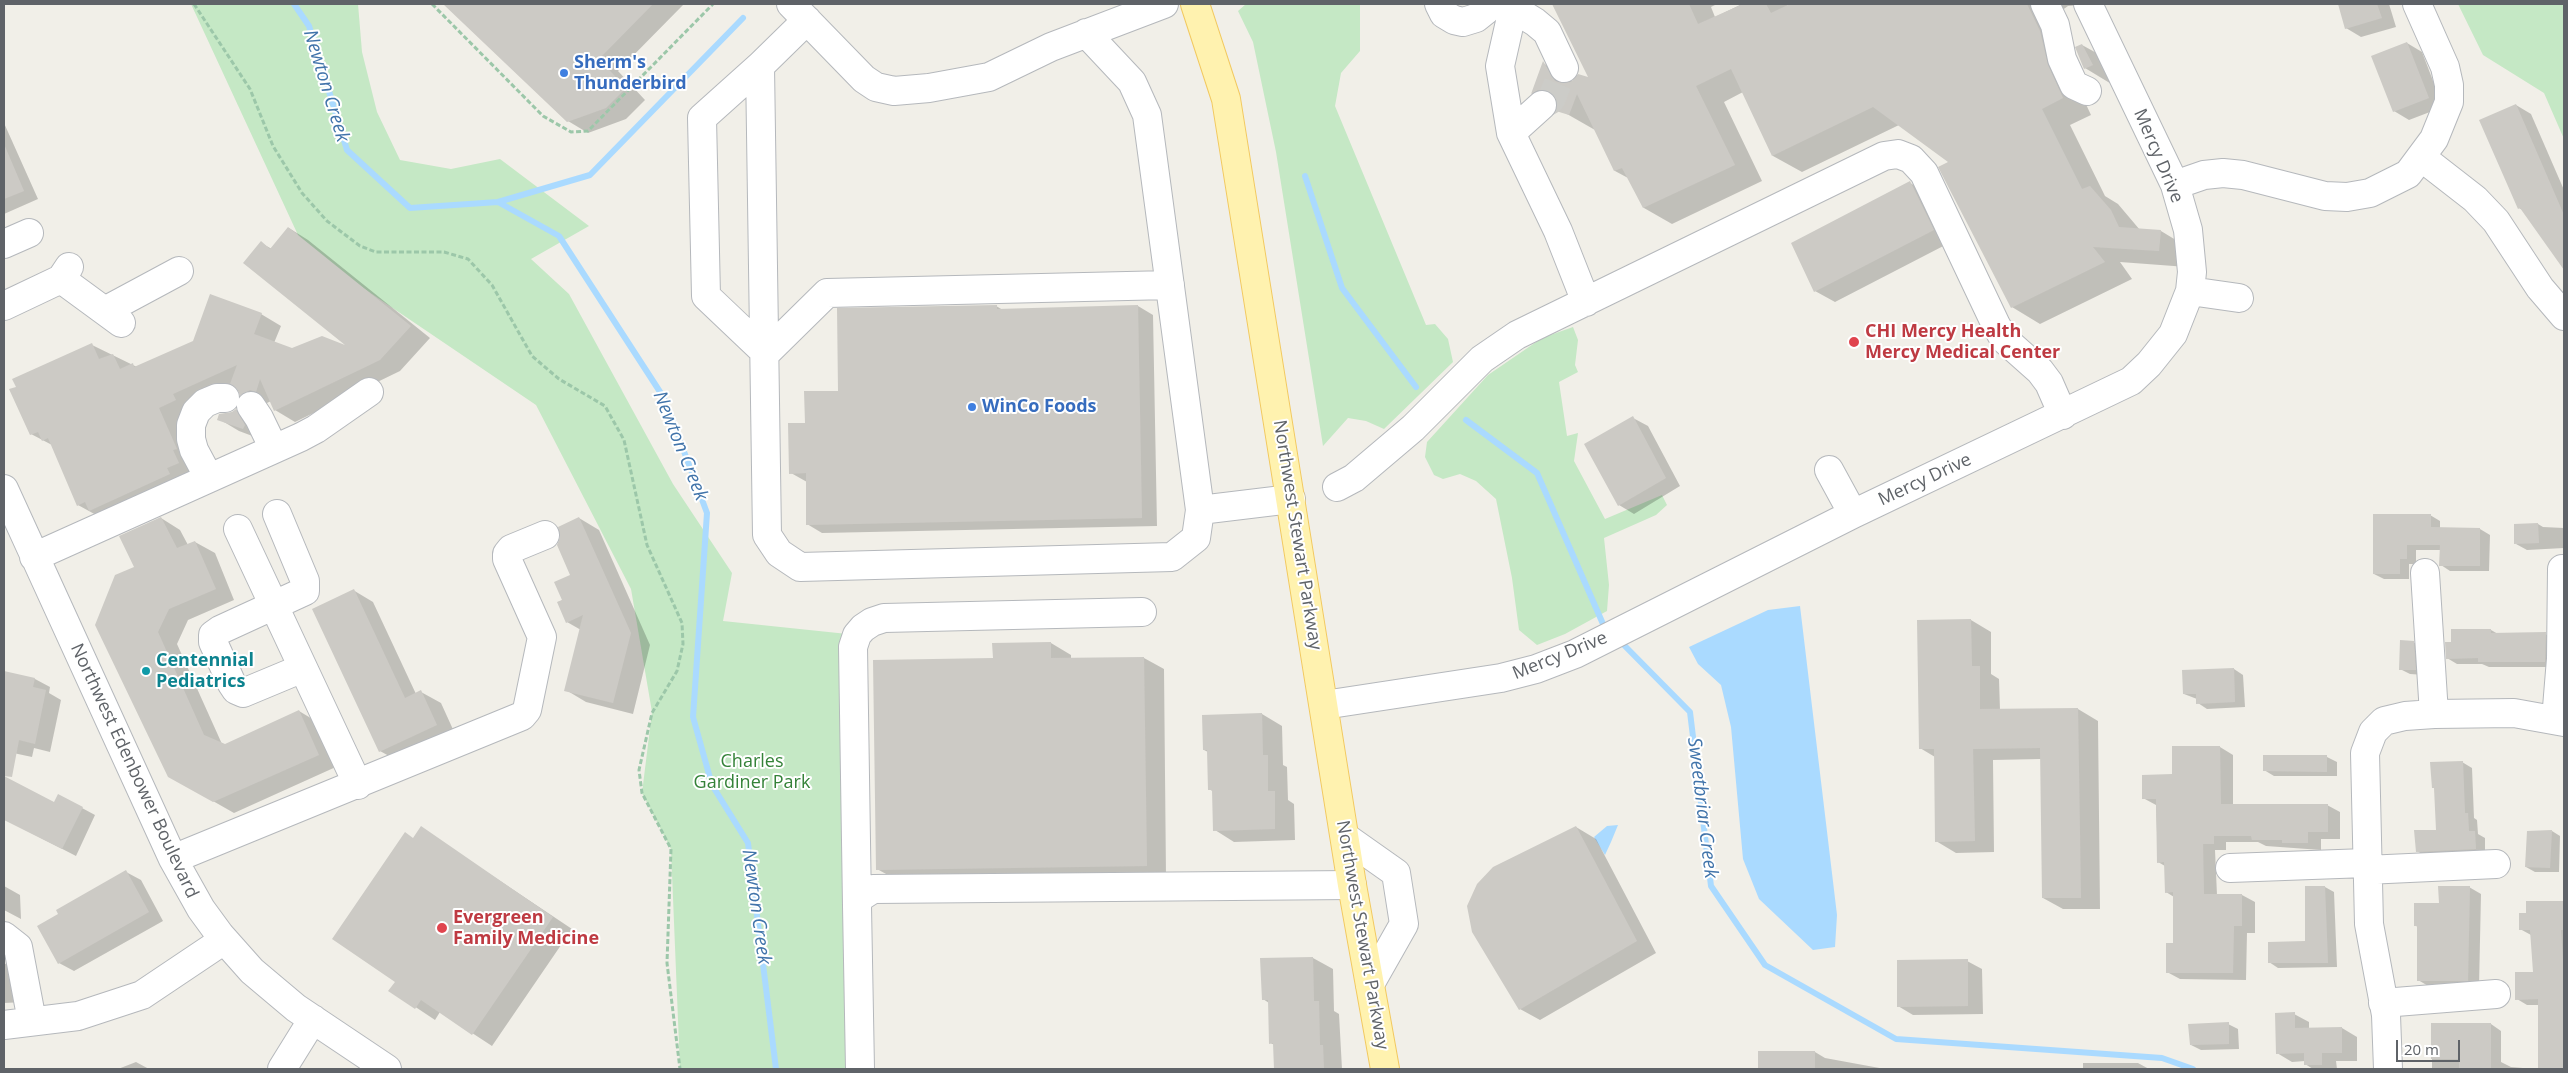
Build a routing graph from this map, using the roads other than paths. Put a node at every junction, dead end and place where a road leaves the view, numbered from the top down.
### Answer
1 (1164, 4) edge
2 (1195, 4) edge
3 (1439, 4) edge
4 (2045, 4) edge
5 (2088, 4) edge
6 (2417, 4) edge
7 (1502, 5) edge
8 (799, 12) edge
9 (1086, 33) junction
10 (760, 66) junction
11 (1564, 68) dead end
12 (2087, 91) dead end
13 (1542, 105) tunnel mouth
14 (1511, 133) junction
15 (2421, 157) junction
16 (2174, 185) junction
17 (29, 233) dead end
18 (4, 244) edge
19 (179, 271) dead end
20 (1170, 286) junction
21 (2190, 291) junction
22 (2239, 298) dead end
23 (1586, 302) junction
24 (4, 306) edge
25 (2564, 316) edge
26 (766, 354) junction
27 (369, 392) dead end
28 (225, 398) dead end
29 (251, 406) dead end
30 (2064, 415) junction
31 (274, 449) junction
32 (1829, 470) dead end
33 (209, 478) junction
34 (1337, 487) dead end
35 (4, 489) edge
36 (1291, 499) junction
37 (1200, 510) junction
38 (277, 514) dead end
39 (1852, 514) junction
40 (238, 529) dead end
41 (545, 536) dead end
42 (34, 557) junction
43 (2562, 569) dead end
44 (2425, 573) dead end
45 (274, 606) junction
46 (1142, 612) dead end
47 (303, 668) junction
48 (1324, 706) junction
49 (2434, 714) junction
50 (2560, 721) edge
51 (358, 785) junction
52 (1344, 837) junction
53 (173, 859) junction
54 (2496, 864) dead end
55 (2366, 866) junction
56 (2230, 868) dead end
57 (1352, 885) junction
58 (857, 906) junction
59 (4, 936) edge
60 (224, 940) junction
61 (1370, 984) junction
62 (2496, 994) dead end
63 (2383, 1003) junction
64 (313, 1020) junction
65 (32, 1021) junction
66 (4, 1025) edge
67 (285, 1065) edge
68 (387, 1069) edge
69 (860, 1069) edge
70 (1385, 1069) edge
71 (2388, 1069) edge

1 - 9 street
2 - 36 main road, Northwest Stewart Parkway
3 - 7 street
4 - 12 street
5 - 16 street, Mercy Drive
6 - 15 street
7 - 11 street
7 - 14 street
8 - 9 street
8 - 10 street
9 - 20 street
10 - 26 street
10 - 26 street
13 - 14 street
14 - 23 street
15 - 16 street
15 - 25 street
16 - 21 street, Mercy Drive
17 - 18 street
19 - 24 street
20 - 26 street
20 - 37 street
21 - 22 street
21 - 30 street, Mercy Drive
23 - 30 street
23 - 34 street
26 - 37 street
27 - 31 street
28 - 33 street
29 - 31 street
30 - 39 street, Mercy Drive
31 - 33 street
32 - 39 street
33 - 42 street
35 - 42 street, Northwest Edenbower Boulevard
36 - 37 street
36 - 48 main road, Northwest Stewart Parkway
38 - 45 street
39 - 48 street, Mercy Drive
40 - 45 street
41 - 51 street
42 - 53 street, Northwest Edenbower Boulevard
43 - 50 street
44 - 49 street
45 - 47 street
45 - 47 street
46 - 58 street
47 - 51 street
48 - 52 main road, Northwest Stewart Parkway
49 - 50 street
49 - 55 street
51 - 53 street
52 - 57 main road, Northwest Stewart Parkway
52 - 61 street
53 - 60 street, Northwest Edenbower Boulevard
54 - 55 street
55 - 56 street
55 - 63 street
57 - 58 street
57 - 61 main road, Northwest Stewart Parkway
58 - 69 street
59 - 65 street
60 - 64 street, Northwest Edenbower Boulevard
60 - 65 street
61 - 70 main road, Northwest Stewart Parkway
62 - 63 street
63 - 71 street
64 - 67 street
64 - 68 street, Northwest Edenbower Boulevard
65 - 66 street

